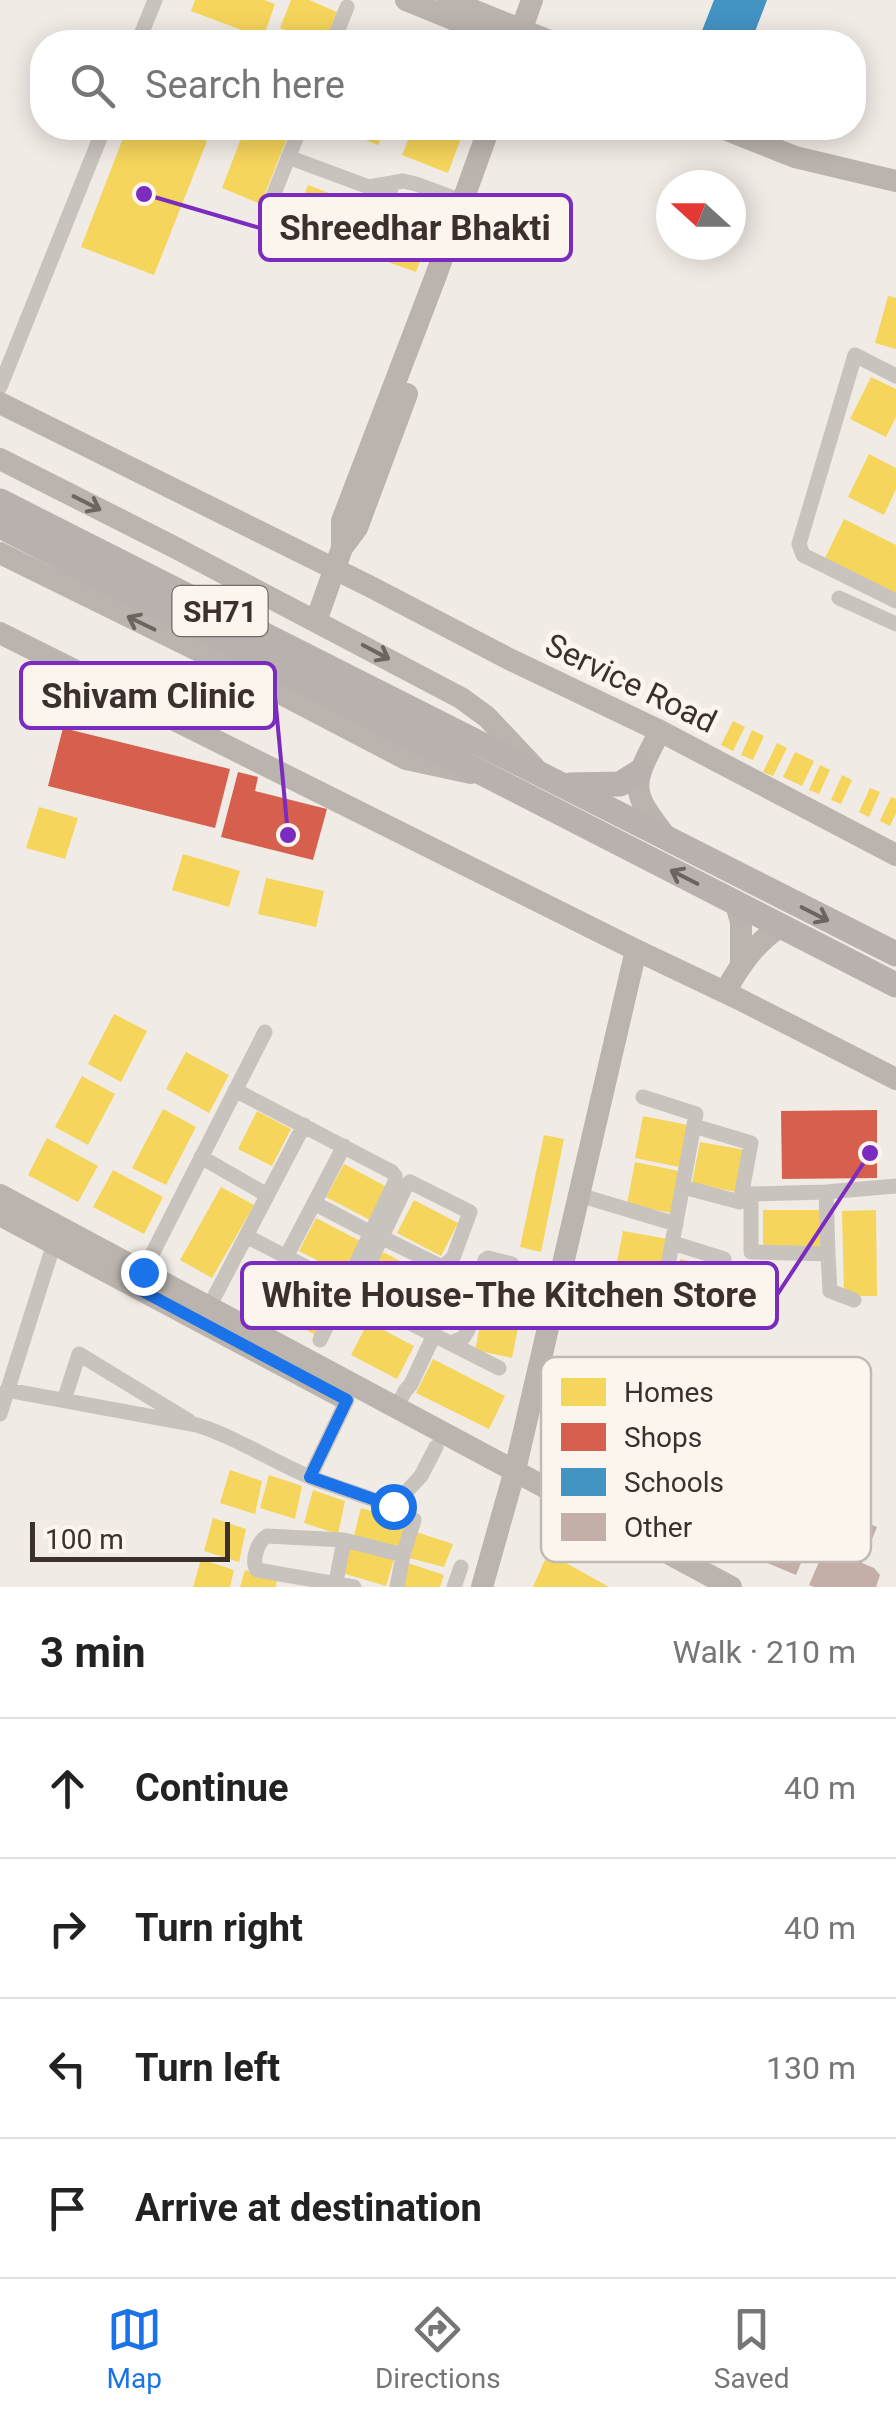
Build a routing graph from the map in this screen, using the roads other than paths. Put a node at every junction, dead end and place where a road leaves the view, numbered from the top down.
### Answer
1 (155, 0) edge
2 (406, 0) edge
3 (448, 0) edge
4 (532, 0) edge
5 (546, 0) edge
6 (347, 7) dead end
7 (143, 30) edge
8 (338, 30) edge
9 (499, 30) edge
10 (509, 30) edge
11 (528, 30) edge
12 (531, 30) edge
13 (99, 140) edge
14 (295, 140) edge
15 (485, 140) edge
16 (498, 140) edge
17 (752, 140) edge
18 (794, 140) edge
19 (288, 157) junction
20 (896, 165) edge
21 (896, 180) edge
22 (393, 183) junction
23 (462, 202) junction
24 (268, 208) dead end
25 (372, 246) dead end
26 (896, 376) edge
27 (0, 387) edge
28 (0, 403) edge
29 (0, 459) edge
30 (0, 501) edge
31 (0, 526) edge
32 (0, 554) edge
33 (339, 559) junction
34 (840, 598) dead end
35 (896, 602) edge
36 (316, 621) junction
37 (896, 624) edge
38 (0, 632) edge
39 (660, 732) junction
40 (639, 772) junction
41 (484, 776) junction
42 (551, 779) junction
43 (667, 838) junction
44 (896, 856) edge
45 (736, 904) junction
46 (782, 926) junction
47 (643, 953) junction
48 (896, 954) edge
49 (741, 963) junction
50 (896, 985) edge
51 (725, 992) junction
52 (265, 1032) dead end
53 (896, 1079) edge
54 (235, 1090) junction
55 (644, 1097) dead end
56 (304, 1125) junction
57 (694, 1126) junction
58 (344, 1146) junction
59 (201, 1157) junction
60 (896, 1186) edge
61 (682, 1187) junction
62 (826, 1192) junction
63 (0, 1195) edge
64 (268, 1195) junction
65 (586, 1197) junction
66 (314, 1203) junction
67 (0, 1214) edge
68 (676, 1224) junction
69 (56, 1235) junction
70 (377, 1235) junction
71 (246, 1236) junction
72 (673, 1243) junction
73 (828, 1254) junction
74 (286, 1257) junction
75 (512, 1264) dead end
76 (444, 1268) junction
77 (481, 1272) junction
78 (607, 1273) dead end
79 (139, 1279) junction
80 (664, 1286) junction
81 (344, 1287) junction
82 (854, 1300) dead end
83 (209, 1307) junction
84 (427, 1328) junction
85 (320, 1340) dead end
86 (451, 1344) junction
87 (549, 1357) edge
88 (500, 1368) dead end
89 (7, 1390) junction
90 (541, 1391) edge
91 (64, 1400) junction
92 (347, 1400) junction
93 (400, 1400) junction
94 (0, 1414) edge
95 (197, 1426) junction
96 (436, 1446) junction
97 (310, 1477) junction
98 (520, 1482) junction
99 (541, 1492) edge
100 (541, 1494) edge
101 (393, 1506) junction
102 (344, 1540) junction
103 (403, 1556) junction
104 (658, 1562) edge
105 (680, 1562) edge
106 (460, 1568) dead end
107 (335, 1585) edge
108 (354, 1587) edge
109 (397, 1587) edge
110 (454, 1587) edge
111 (482, 1587) edge
112 (498, 1587) edge
113 (701, 1587) edge
114 (730, 1587) edge

1 - 7 street
2 - 9 street
3 - 10 street
4 - 11 street
5 - 12 street
6 - 8 street
13 - 27 street
14 - 19 street
15 - 23 street
16 - 33 street
17 - 21 street
18 - 20 street
19 - 22 street
19 - 24 street
22 - 23 street
22 - 25 street
23 - 33 street
26 - 35 street
28 - 33 street, Service Road
29 -> 36 street
30 - 42 main road, SH71
31 - 41 main road, SH71
41 -> 32 street
33 - 36 street
33 - 39 street, Service Road
34 - 37 street
36 -> 42 street
38 - 47 street
39 - 40 street
39 - 44 street, Service Road
40 - 42 main road
40 - 43 street
45 -> 41 main road, SH71
42 - 43 main road, SH71
43 -> 48 main road, SH71
45 - 46 main road, SH71
45 - 49 street
46 - 49 street
46 - 50 main road, SH71
47 - 51 street
47 - 65 street
49 - 51 street
51 - 53 street
52 - 54 street
54 - 56 street
54 - 59 street
55 - 57 street
56 - 58 street
56 - 64 street
57 - 61 street
57 - 61 street
58 - 66 street
58 - 70 street
59 - 64 street
59 - 79 street
60 - 62 street
61 - 68 street
62 - 73 street
62 - 73 street
63 - 69 street
64 - 71 street
65 - 68 street
65 - 87 street
66 - 70 street
66 - 74 street
67 - 69 street
68 - 72 street
69 - 79 street
69 - 89 street
70 - 76 street
70 - 76 street
70 - 81 street
70 - 84 street
71 - 74 street
71 - 83 street
72 - 80 street
72 - 80 street
73 - 82 street
74 - 81 street
75 - 77 street
76 - 84 street
77 - 84 street
77 - 86 street
78 - 80 street
79 - 83 street
79 - 92 street
81 - 85 street
83 - 93 street
84 - 86 street
84 - 93 street
86 - 88 street
89 - 91 street
89 - 94 street
90 - 98 street
91 - 95 street
91 - 95 street
92 - 96 street
92 - 97 street
93 - 98 street
95 - 97 street
96 - 98 street
96 - 101 street
97 - 101 street
98 - 99 street
98 - 100 street
98 - 111 street
98 - 112 street
101 - 103 street
102 - 103 street
102 - 107 street
102 - 107 street
103 - 109 street
104 - 113 street
105 - 114 street
106 - 110 street
107 - 108 street

